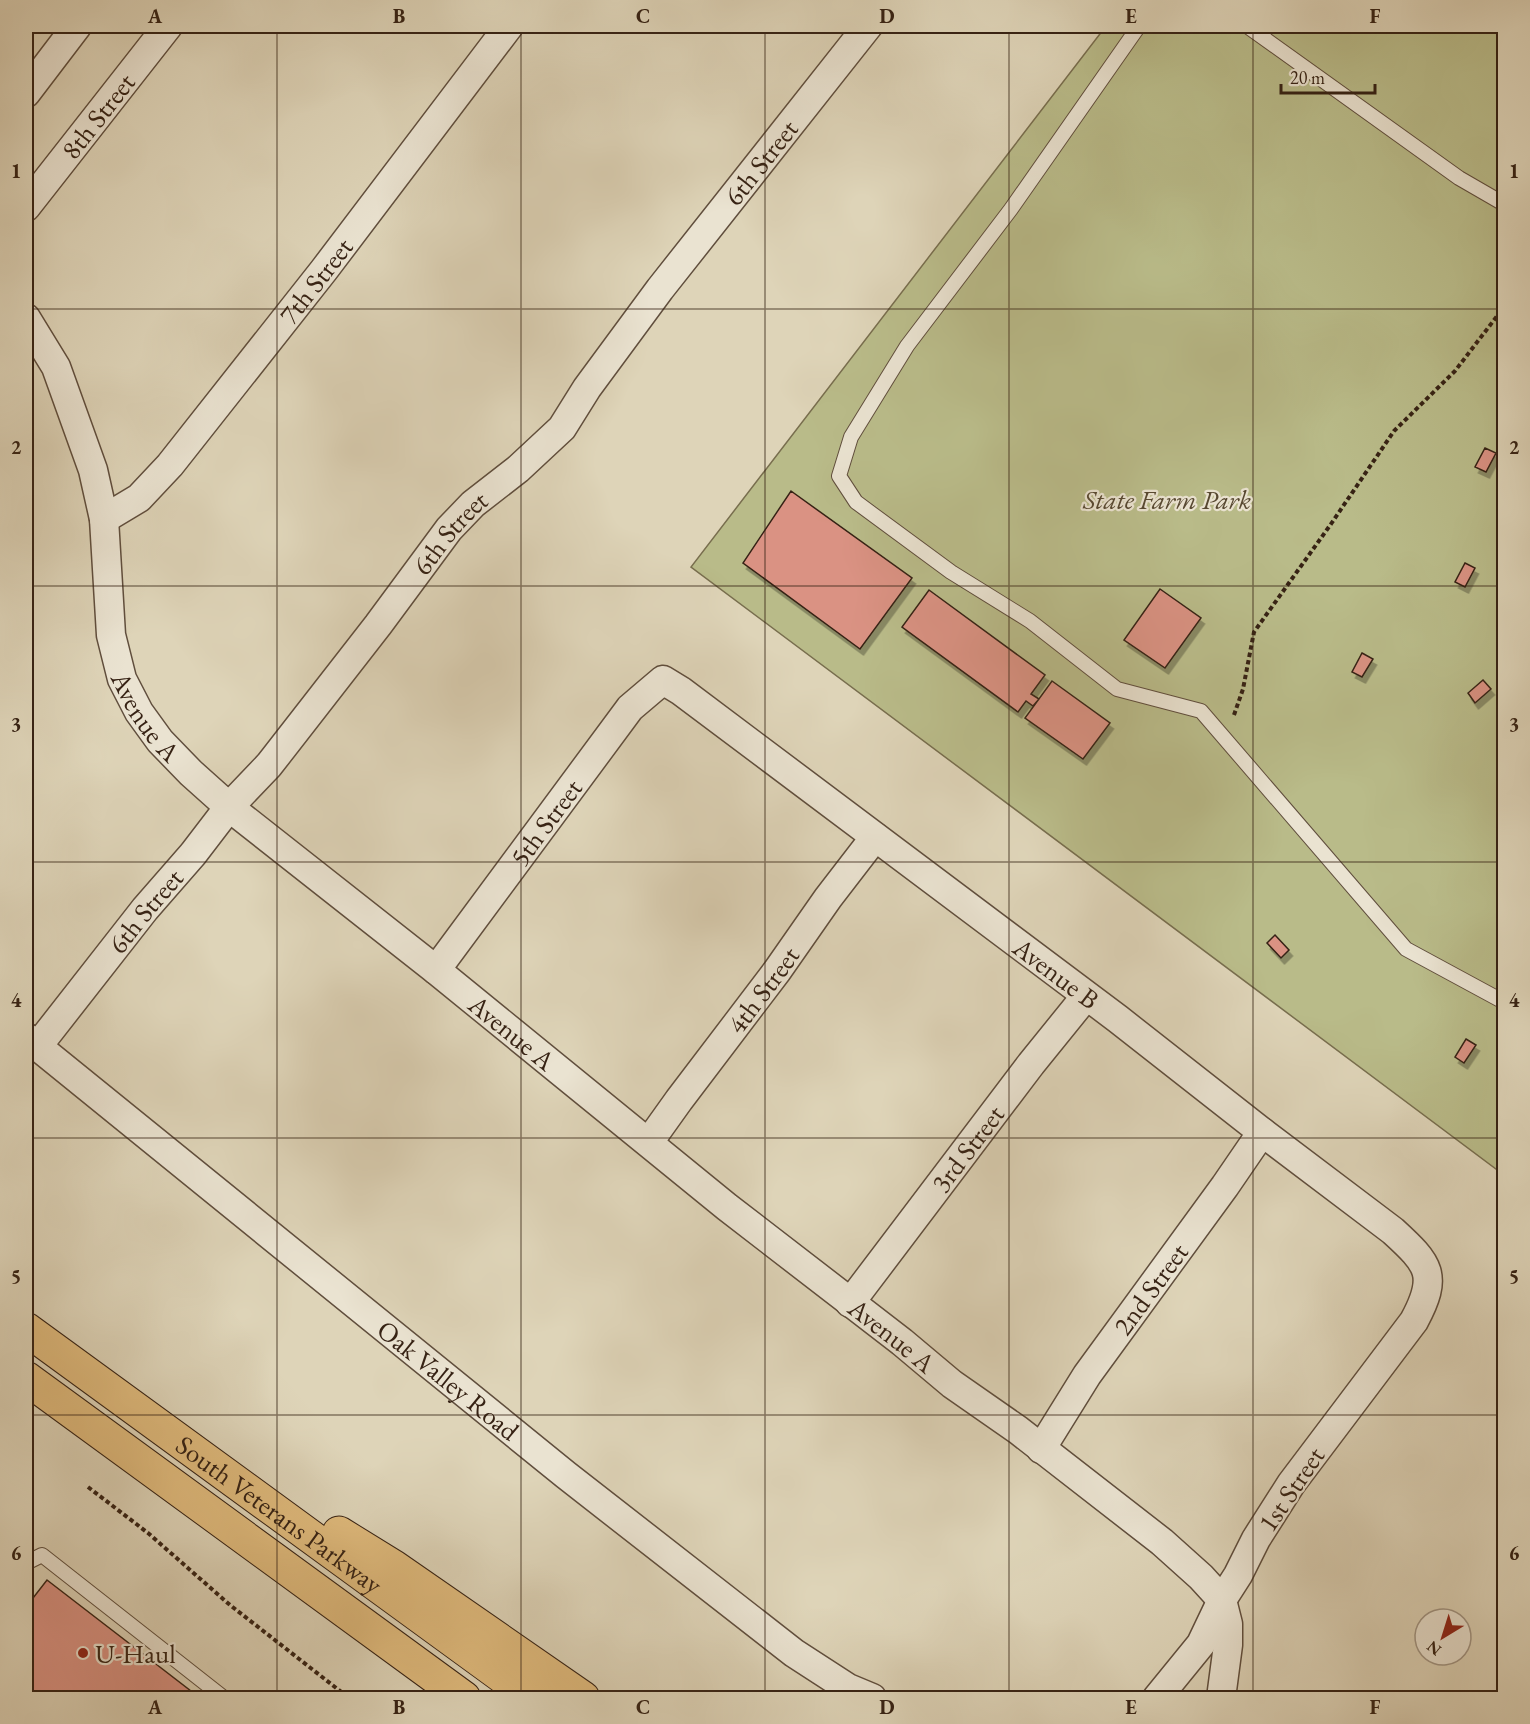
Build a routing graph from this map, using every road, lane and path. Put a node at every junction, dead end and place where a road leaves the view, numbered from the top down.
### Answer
1 (77, 26) edge
2 (168, 26) edge
3 (509, 26) edge
4 (868, 26) edge
5 (1139, 26) edge
6 (1247, 26) edge
7 (26, 93) edge
8 (1504, 204) edge
9 (26, 207) edge
10 (1504, 307) edge
11 (26, 318) edge
12 (104, 519) junction
13 (663, 680) joint
14 (1225, 739) junction
15 (229, 807) junction
16 (875, 837) junction
17 (436, 970) junction
18 (1086, 996) junction
19 (1504, 1002) edge
20 (32, 1042) edge
21 (1262, 1132) junction
22 (649, 1142) junction
23 (1429, 1283) joint
24 (850, 1302) junction
25 (26, 1329) edge
26 (26, 1378) edge
27 (124, 1400) junction
28 (1041, 1449) junction
29 (88, 1487) dead end
30 (195, 1502) junction
31 (26, 1563) edge
32 (1222, 1600) junction
33 (224, 1698) edge
34 (349, 1698) edge
35 (428, 1698) edge
36 (464, 1698) edge
37 (532, 1698) edge
38 (583, 1698) edge
39 (872, 1698) edge
40 (1157, 1698) edge
41 (1221, 1698) edge

1 - 7 street
2 - 9 street, 8th Street
3 - 12 street, 7th Street
4 - 15 street, 6th Street
5 - 14 lane
6 - 8 lane
10 - 14 path
11 - 12 street, Avenue A
12 - 15 street, Avenue A
13 - 16 street, Avenue B
13 - 17 street, 5th Street
14 - 19 lane
15 - 17 street, Avenue A
15 - 20 street, 6th Street
16 - 18 street, Avenue B
16 - 22 street, 4th Street
17 - 22 street, Avenue A
18 - 21 street, Avenue B
18 - 24 street, 3rd Street
20 - 39 street, Oak Valley Road
21 - 23 street, Avenue B
21 - 28 street, 2nd Street
22 - 24 street, Avenue A
23 - 32 street, 1st Street
24 - 28 street, Avenue A
25 - 27 highway, South Veterans Parkway
26 - 30 highway, South Veterans Parkway
27 - 37 highway, South Veterans Parkway
27 - 38 highway
28 - 32 street, Avenue A
29 - 34 path
30 - 35 highway
30 - 36 highway, South Veterans Parkway
31 - 33 lane
32 - 40 street, 1st Street
32 - 41 street

